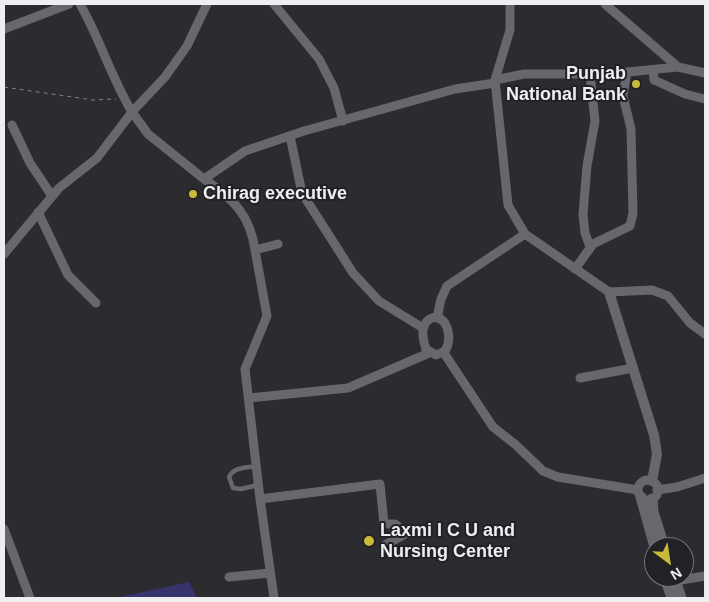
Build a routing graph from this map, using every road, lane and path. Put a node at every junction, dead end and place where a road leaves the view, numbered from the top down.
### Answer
1 (69, 4) edge
2 (80, 4) edge
3 (207, 4) edge
4 (274, 4) edge
5 (510, 4) edge
6 (605, 4) edge
7 (4, 29) edge
8 (678, 67) junction
9 (653, 70) junction
10 (627, 72) junction
11 (705, 73) edge
12 (590, 74) junction
13 (495, 81) junction
14 (4, 87) edge
15 (124, 99) junction
16 (705, 99) edge
17 (132, 112) junction
18 (343, 121) junction
19 (12, 125) dead end
20 (290, 136) junction
21 (204, 179) junction
22 (52, 196) junction
23 (38, 212) junction
24 (525, 234) junction
25 (278, 244) dead end
26 (590, 247) junction
27 (6, 248) edge
28 (255, 250) junction
29 (575, 269) junction
30 (609, 292) junction
31 (96, 303) dead end
32 (437, 318) junction
33 (423, 328) junction
34 (705, 334) edge
35 (429, 353) junction
36 (444, 353) junction
37 (633, 368) junction
38 (580, 378) dead end
39 (249, 398) junction
40 (256, 466) junction
41 (705, 478) edge
42 (258, 486) junction
43 (648, 491) junction
44 (260, 499) junction
45 (4, 529) edge
46 (654, 537) edge
47 (661, 537) edge
48 (385, 545) dead end
49 (270, 573) junction
50 (229, 577) dead end
51 (30, 598) edge
52 (274, 598) edge

1 - 7 street
2 - 15 street
3 - 17 street
4 - 18 street
5 - 13 street
6 - 8 street
8 - 9 street
8 - 11 street
9 - 10 street
9 - 16 street
10 - 12 street
10 - 26 street
12 - 13 street
12 - 26 street
13 - 18 street
13 - 24 street
14 - 15 path
15 - 17 street
17 - 21 street
17 - 22 street
18 - 20 street
19 - 22 street
20 - 21 street
20 - 33 street
21 - 28 street
22 - 23 street
23 - 27 street
23 - 31 street
24 - 29 street
24 - 32 street
25 - 28 street
26 - 29 street
28 - 39 street
29 - 30 street
30 - 34 street
30 - 37 street
32 - 33 street
32 - 36 street
33 - 35 street
35 - 36 street
35 - 39 street
36 - 43 street
37 - 38 street
37 - 43 street
39 - 40 street
40 - 42 street
40 - 42 lane
41 - 43 street
42 - 44 street
43 - 46 main road
43 - 47 main road
44 - 48 street
44 - 49 street
45 - 51 street
49 - 50 street
49 - 52 street

